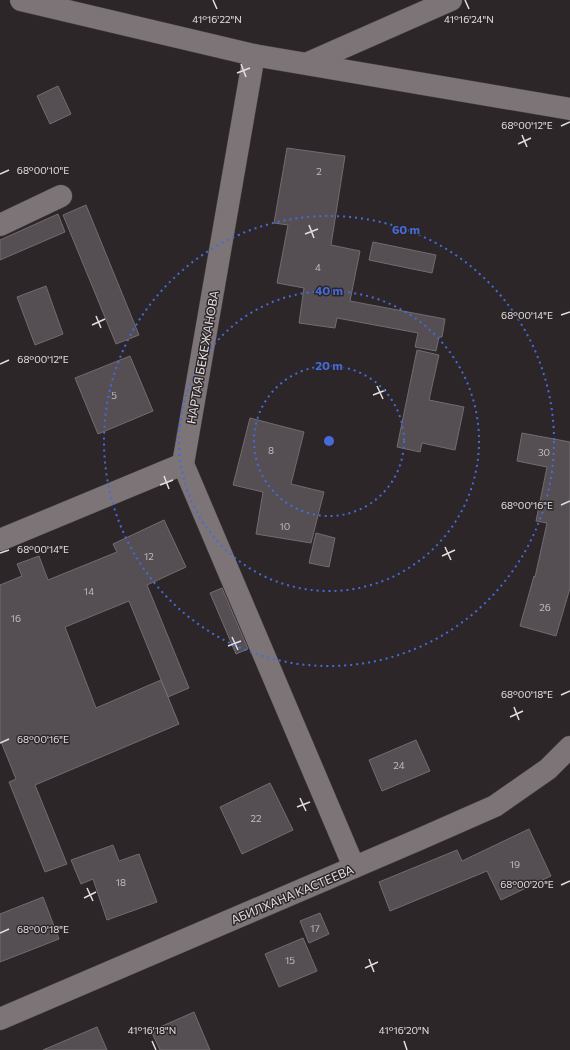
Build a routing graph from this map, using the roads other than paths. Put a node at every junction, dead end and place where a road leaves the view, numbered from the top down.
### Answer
1 (21, 0) edge
2 (451, 0) edge
3 (254, 54) junction
4 (308, 63) junction
5 (570, 109) edge
6 (61, 196) dead end
7 (0, 225) edge
8 (183, 464) junction
9 (0, 540) edge
10 (570, 747) edge
11 (354, 867) junction
12 (0, 1019) edge

1 - 3 street
2 - 4 street
3 - 4 street
3 - 8 street, НАРТАЯ БЕКЕЖАНОВА
4 - 5 street
6 - 7 street
8 - 9 street
8 - 11 street
10 - 11 street, АБИЛХАНА КАСТЕЕВА
11 - 12 street, АБИЛХАНА КАСТЕЕВА

